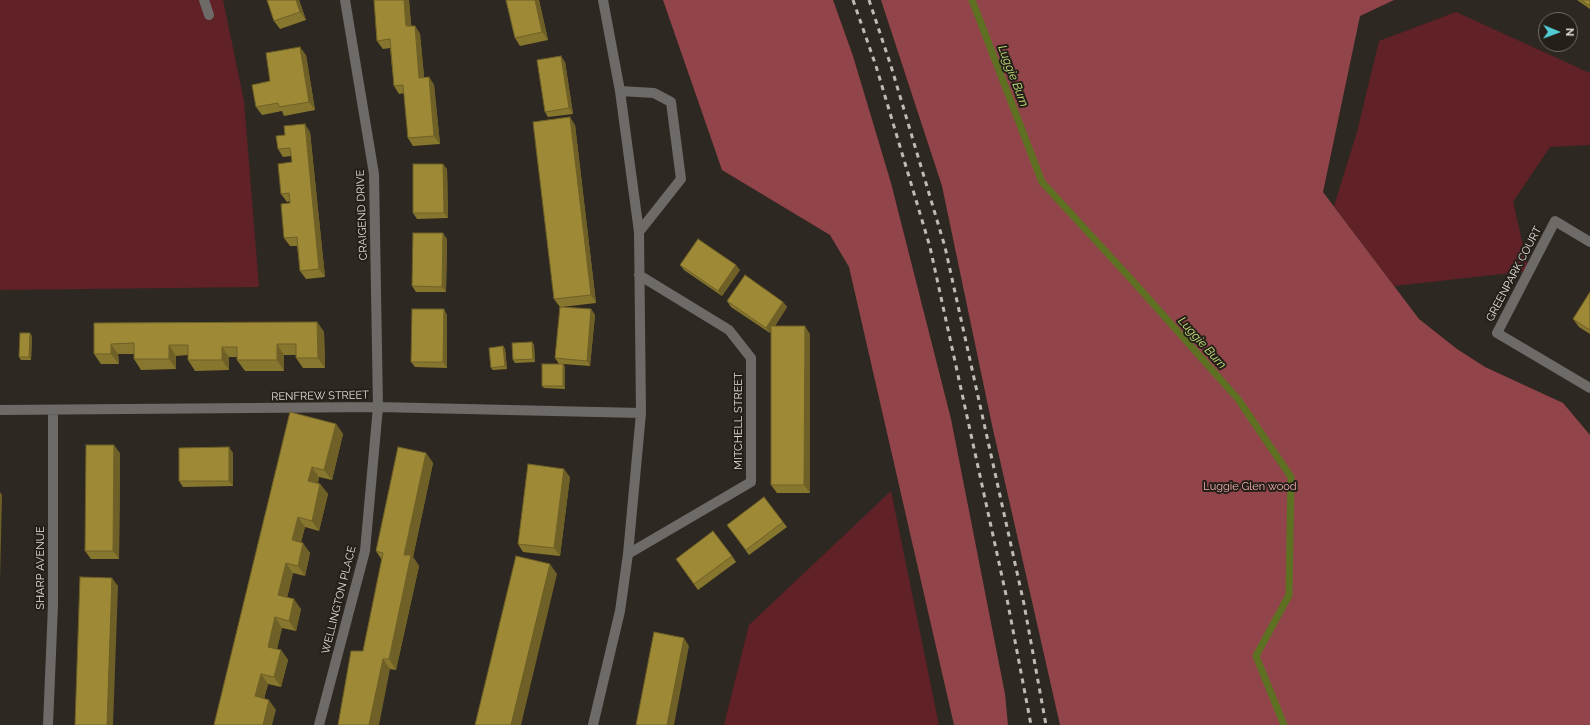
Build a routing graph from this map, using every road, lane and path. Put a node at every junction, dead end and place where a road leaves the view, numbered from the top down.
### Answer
1 (204, 0) edge
2 (345, 0) edge
3 (602, 0) edge
4 (209, 15) dead end
5 (620, 91) junction
6 (639, 232) junction
7 (1590, 242) edge
8 (640, 276) junction
9 (1590, 388) edge
10 (378, 407) junction
11 (0, 410) edge
12 (53, 411) junction
13 (641, 413) junction
14 (628, 554) junction
15 (48, 725) edge
16 (319, 725) edge
17 (594, 725) edge

1 - 4 street
2 - 10 street, CRAIGEND DRIVE
3 - 5 street
5 - 6 street
5 - 6 street
6 - 8 street
7 - 9 street, GREENPARK COURT
8 - 13 street
8 - 14 street, MITCHELL STREET
10 - 12 street, RENFREW STREET
10 - 13 street, RENFREW STREET
10 - 16 street, WELLINGTON PLACE
11 - 12 street, RENFREW STREET
12 - 15 street, SHARP AVENUE
13 - 14 street
14 - 17 street

